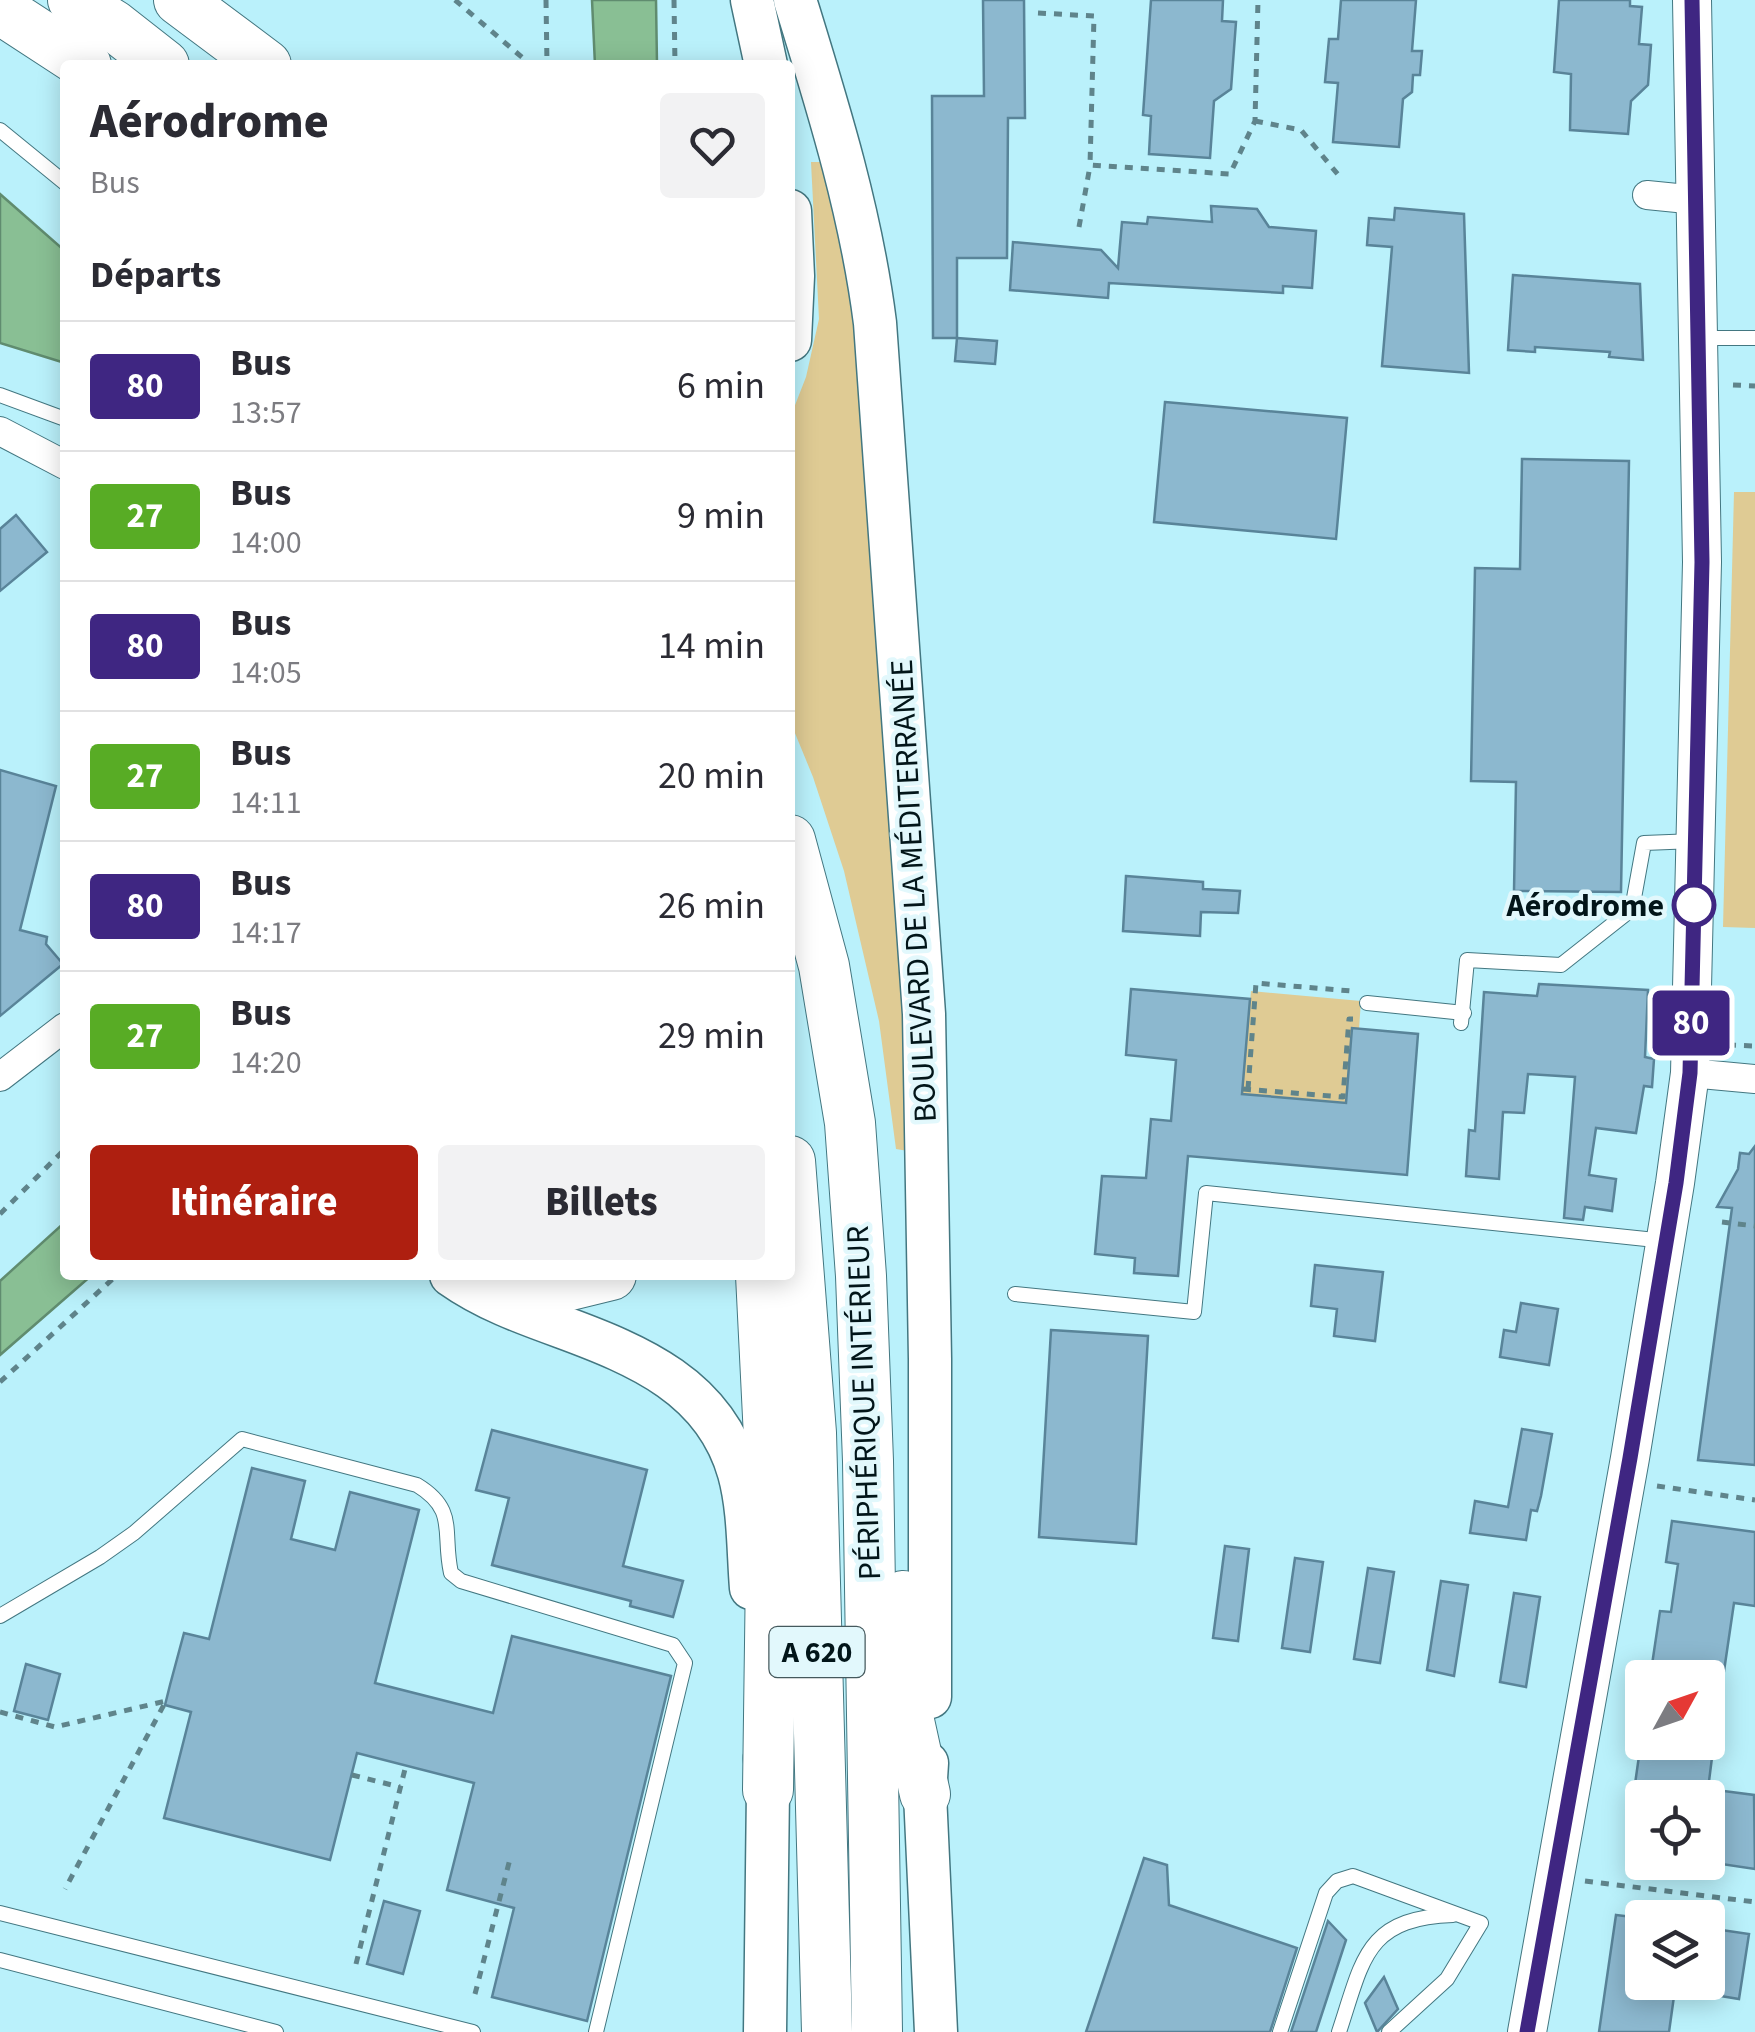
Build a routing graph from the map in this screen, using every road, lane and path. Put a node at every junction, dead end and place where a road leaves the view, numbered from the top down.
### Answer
1 (73, 0) edge
2 (180, 0) edge
3 (455, 0) edge
4 (546, 0) edge
5 (674, 0) edge
6 (752, 0) edge
7 (795, 0) edge
8 (1258, 0) edge
9 (1692, 0) edge
10 (0, 9) edge
11 (1038, 13) dead end
12 (78, 60) edge
13 (158, 60) edge
14 (259, 60) edge
15 (525, 60) edge
16 (548, 60) edge
17 (675, 60) edge
18 (765, 60) edge
19 (1255, 121) junction
20 (0, 130) edge
21 (1090, 165) junction
22 (1340, 177) dead end
23 (60, 179) edge
24 (1646, 196) dead end
25 (1697, 200) junction
26 (1079, 227) dead end
27 (1699, 338) junction
28 (1755, 338) edge
29 (0, 395) edge
30 (60, 417) edge
31 (0, 431) edge
32 (54, 459) edge
33 (1696, 841) junction
34 (795, 859) edge
35 (1350, 991) dead end
36 (1367, 1003) dead end
37 (1368, 1020) dead end
38 (60, 1031) edge
39 (1719, 1045) dead end
40 (1755, 1046) edge
41 (1690, 1073) junction
42 (0, 1077) edge
43 (1755, 1080) edge
44 (60, 1154) edge
45 (0, 1214) edge
46 (795, 1222) edge
47 (1722, 1222) dead end
48 (1755, 1226) edge
49 (1666, 1241) junction
50 (861, 1276) junction
51 (112, 1280) edge
52 (459, 1280) edge
53 (519, 1280) edge
54 (591, 1280) edge
55 (761, 1280) edge
56 (1014, 1294) dead end
57 (0, 1382) edge
58 (1652, 1486) dead end
59 (1755, 1500) edge
60 (0, 1616) edge
61 (0, 1712) edge
62 (406, 1766) dead end
63 (352, 1775) dead end
64 (400, 1787) junction
65 (768, 1790) junction
66 (926, 1794) junction
67 (511, 1855) dead end
68 (1577, 1880) dead end
69 (65, 1889) dead end
70 (1755, 1902) edge
71 (0, 1913) edge
72 (1458, 1914) junction
73 (0, 1960) edge
74 (356, 1964) dead end
75 (474, 1994) dead end
76 (240, 2027) edge
77 (601, 2031) edge
78 (276, 2032) edge
79 (473, 2032) edge
80 (765, 2032) edge
81 (826, 2032) edge
82 (878, 2032) edge
83 (936, 2032) edge
84 (1280, 2032) edge
85 (1339, 2032) edge
86 (1389, 2032) edge
87 (1527, 2032) edge

1 - 13 highway
2 - 14 highway
3 - 15 path
4 - 16 path
5 - 17 path
6 - 18 main road
7 - 66 main road, BOULEVARD DE LA MÉDITERRANÉE
8 - 19 path
9 - 25 street
10 - 12 highway
11 - 21 path
19 - 21 path
19 - 22 path
20 - 23 lane
21 - 26 path
24 - 25 street
25 - 27 street
27 - 28 lane
27 - 33 street
29 - 30 lane
31 - 32 street
33 - 36 lane
33 - 41 street
34 - 50 highway, PÉRIPHÉRIQUE INTÉRIEUR / A 620
35 - 37 path
38 - 42 street
39 - 40 path
41 - 43 street
41 - 49 street
44 - 45 path
46 - 81 highway, A 620
47 - 48 path
49 - 56 lane
49 - 87 street
50 - 66 highway
50 - 82 highway, PÉRIPHÉRIQUE INTÉRIEUR / A 620
51 - 57 path
52 - 65 main road
53 - 54 highway
55 - 65 highway
58 - 59 path
60 - 77 lane
61 - 69 path
62 - 64 path
63 - 64 path
64 - 74 path
65 - 80 main road
66 - 83 main road, BOULEVARD DE LA MÉDITERRANÉE
67 - 75 path
68 - 70 path
71 - 79 lane
72 - 84 lane
72 - 85 lane
72 - 86 lane
73 - 76 lane
76 - 78 lane

